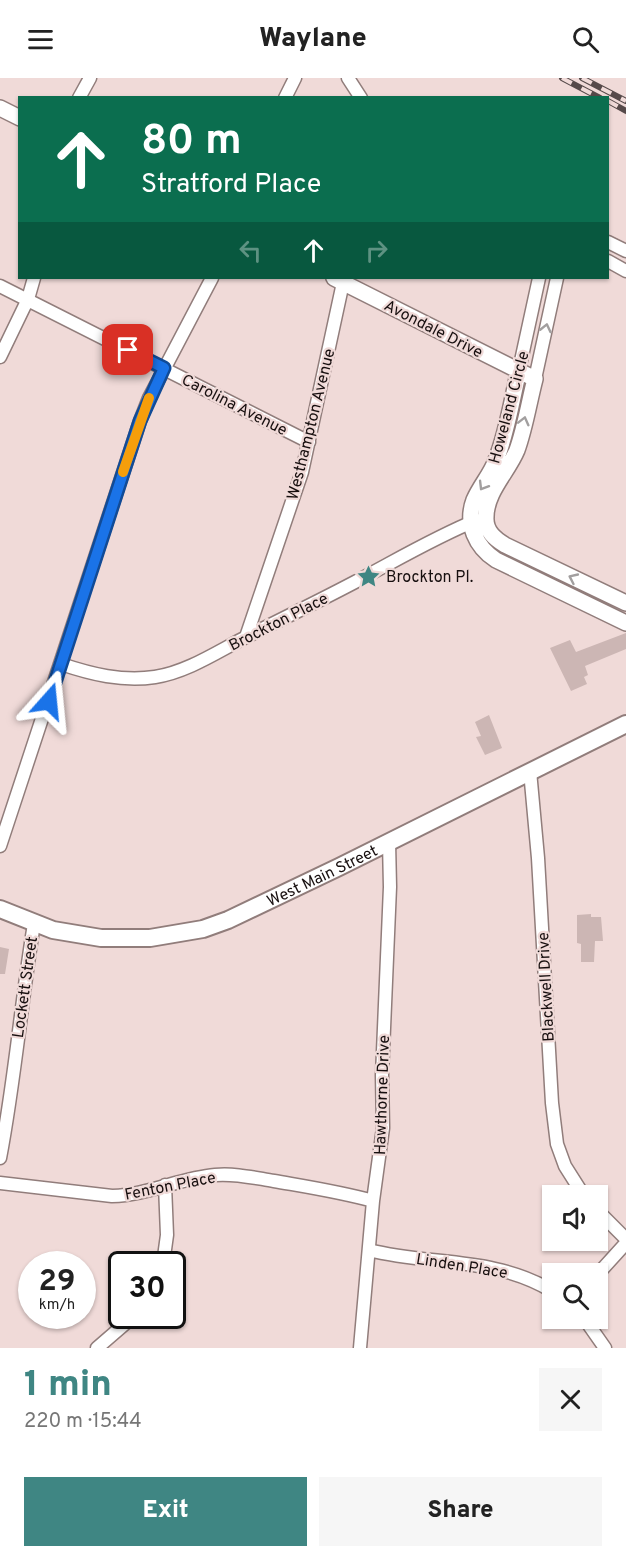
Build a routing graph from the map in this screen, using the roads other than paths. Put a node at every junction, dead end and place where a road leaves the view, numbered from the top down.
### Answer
1 (90, 78) edge
2 (295, 78) edge
3 (348, 78) edge
4 (80, 96) edge
5 (286, 96) edge
6 (360, 96) edge
7 (0, 108) edge
8 (18, 117) edge
9 (617, 247) edge
10 (609, 262) edge
11 (626, 271) edge
12 (34, 279) edge
13 (211, 279) edge
14 (340, 279) edge
15 (539, 280) edge
16 (556, 284) edge
17 (0, 286) edge
18 (28, 299) junction
19 (0, 357) edge
20 (164, 368) junction
21 (519, 370) junction
22 (535, 379) junction
23 (309, 442) junction
24 (478, 520) junction
25 (597, 589) junction
26 (626, 603) edge
27 (590, 605) junction
28 (626, 622) edge
29 (246, 637) junction
30 (61, 664) junction
31 (626, 724) edge
32 (530, 771) junction
33 (389, 842) junction
34 (0, 846) edge
35 (0, 909) edge
36 (34, 924) junction
37 (0, 1158) edge
38 (0, 1183) edge
39 (165, 1185) junction
40 (577, 1185) edge
41 (374, 1201) junction
42 (608, 1222) edge
43 (626, 1241) edge
44 (369, 1250) junction
45 (165, 1251) edge
46 (607, 1263) edge
47 (542, 1285) edge
48 (119, 1329) edge
49 (592, 1329) edge
50 (97, 1348) edge
51 (360, 1348) edge
52 (605, 1348) edge

1 - 4 street
2 - 5 street
3 - 6 street
7 - 8 street
9 - 10 street
10 - 11 street
12 - 18 street
13 - 20 street
14 - 21 street, Avondale Drive
14 - 23 street, Westhampton Avenue
15 - 16 street
15 - 21 street, Howeland Circle
22 -> 16 street, Howeland Circle
17 - 18 street, Carolina Avenue
18 - 19 street
18 - 20 street, Carolina Avenue
20 - 23 street, Carolina Avenue
20 - 30 street
21 - 22 street, Avondale Drive
21 -> 24 street, Howeland Circle
24 -> 22 street, Howeland Circle
23 - 29 street, Westhampton Avenue
25 -> 24 street
24 - 27 street
24 - 29 street, Brockton Place
25 - 26 street
25 - 27 street
27 - 28 street
29 - 30 street, Brockton Place
30 - 34 street
31 - 32 main road, West Main Street
32 - 33 main road, West Main Street
32 - 40 street, Blackwell Drive
33 - 36 main road, West Main Street
33 - 41 street, Hawthorne Drive
35 - 36 main road, West Main Street
36 - 37 street, Lockett Street
38 - 39 street, Fenton Place
39 - 41 street, Fenton Place
39 - 45 street
41 - 44 street, Hawthorne Drive
42 - 43 street
43 - 46 street
44 - 47 street, Linden Place
44 - 51 street, Hawthorne Drive
48 - 50 street
49 - 52 street

